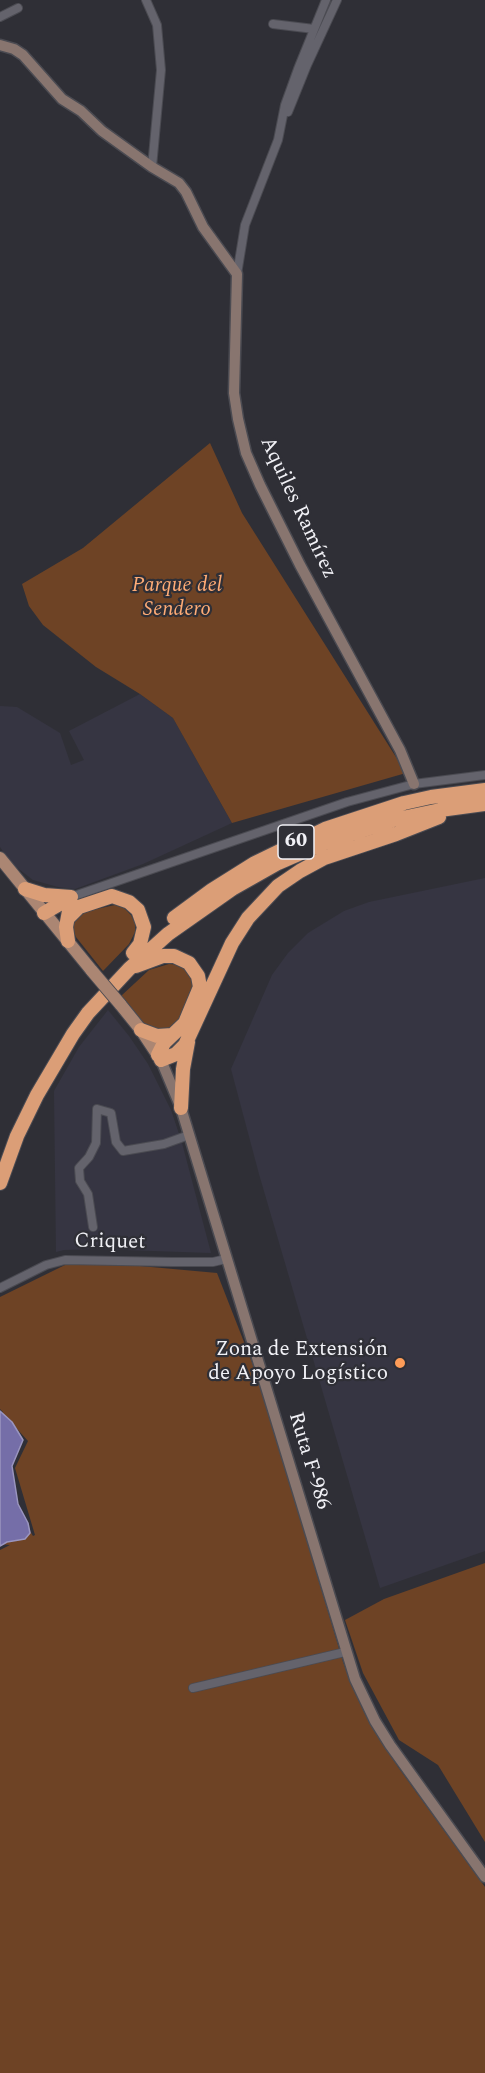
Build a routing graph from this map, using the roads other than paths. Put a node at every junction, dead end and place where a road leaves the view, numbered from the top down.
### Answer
1 (146, 0) edge
2 (326, 0) edge
3 (337, 0) edge
4 (18, 8) dead end
5 (0, 17) edge
6 (273, 24) dead end
7 (314, 29) junction
8 (0, 45) edge
9 (279, 132) junction
10 (152, 167) junction
11 (237, 274) junction
12 (485, 775) edge
13 (414, 784) junction
14 (485, 790) edge
15 (485, 804) edge
16 (464, 807) junction
17 (0, 858) edge
18 (25, 889) junction
19 (71, 905) junction
20 (44, 913) junction
21 (68, 941) junction
22 (133, 953) junction
23 (129, 969) junction
24 (141, 1030) junction
25 (190, 1034) junction
26 (172, 1035) junction
27 (160, 1058) junction
28 (182, 1108) junction
29 (189, 1135) junction
30 (0, 1156) edge
31 (0, 1183) edge
32 (93, 1227) dead end
33 (226, 1259) junction
34 (0, 1288) edge
35 (345, 1652) junction
36 (193, 1688) dead end
37 (485, 1877) edge

1 - 10 street
2 - 7 street
3 - 9 street
4 - 5 street
6 - 7 street
7 - 9 street
8 - 10 street
9 - 11 street
10 - 11 street
11 - 13 street, Aquiles Ramírez
12 - 13 street
13 - 19 street
14 - 22 highway, 60
15 - 16 highway, 60
16 - 23 highway, 60
16 - 25 highway
17 - 18 main road, Ruta F-986
18 - 19 highway
18 - 20 main road, Ruta F-986
19 - 20 highway
19 - 21 highway
19 - 22 highway
20 - 21 main road, Ruta F-986
21 - 24 main road, Ruta F-986, bridge
22 - 30 highway, 60
23 - 26 highway
23 - 31 highway, 60
24 - 26 highway
24 - 27 main road, Ruta F-986
25 - 27 highway
25 - 28 highway
26 - 27 highway
27 - 28 street, Ruta F-986
28 - 29 street, Ruta F-986
29 - 32 street
29 - 33 street, Ruta F-986
33 - 34 street, Criquet
33 - 35 street, Ruta F-986
35 - 36 street
35 - 37 street, Ruta F-986

